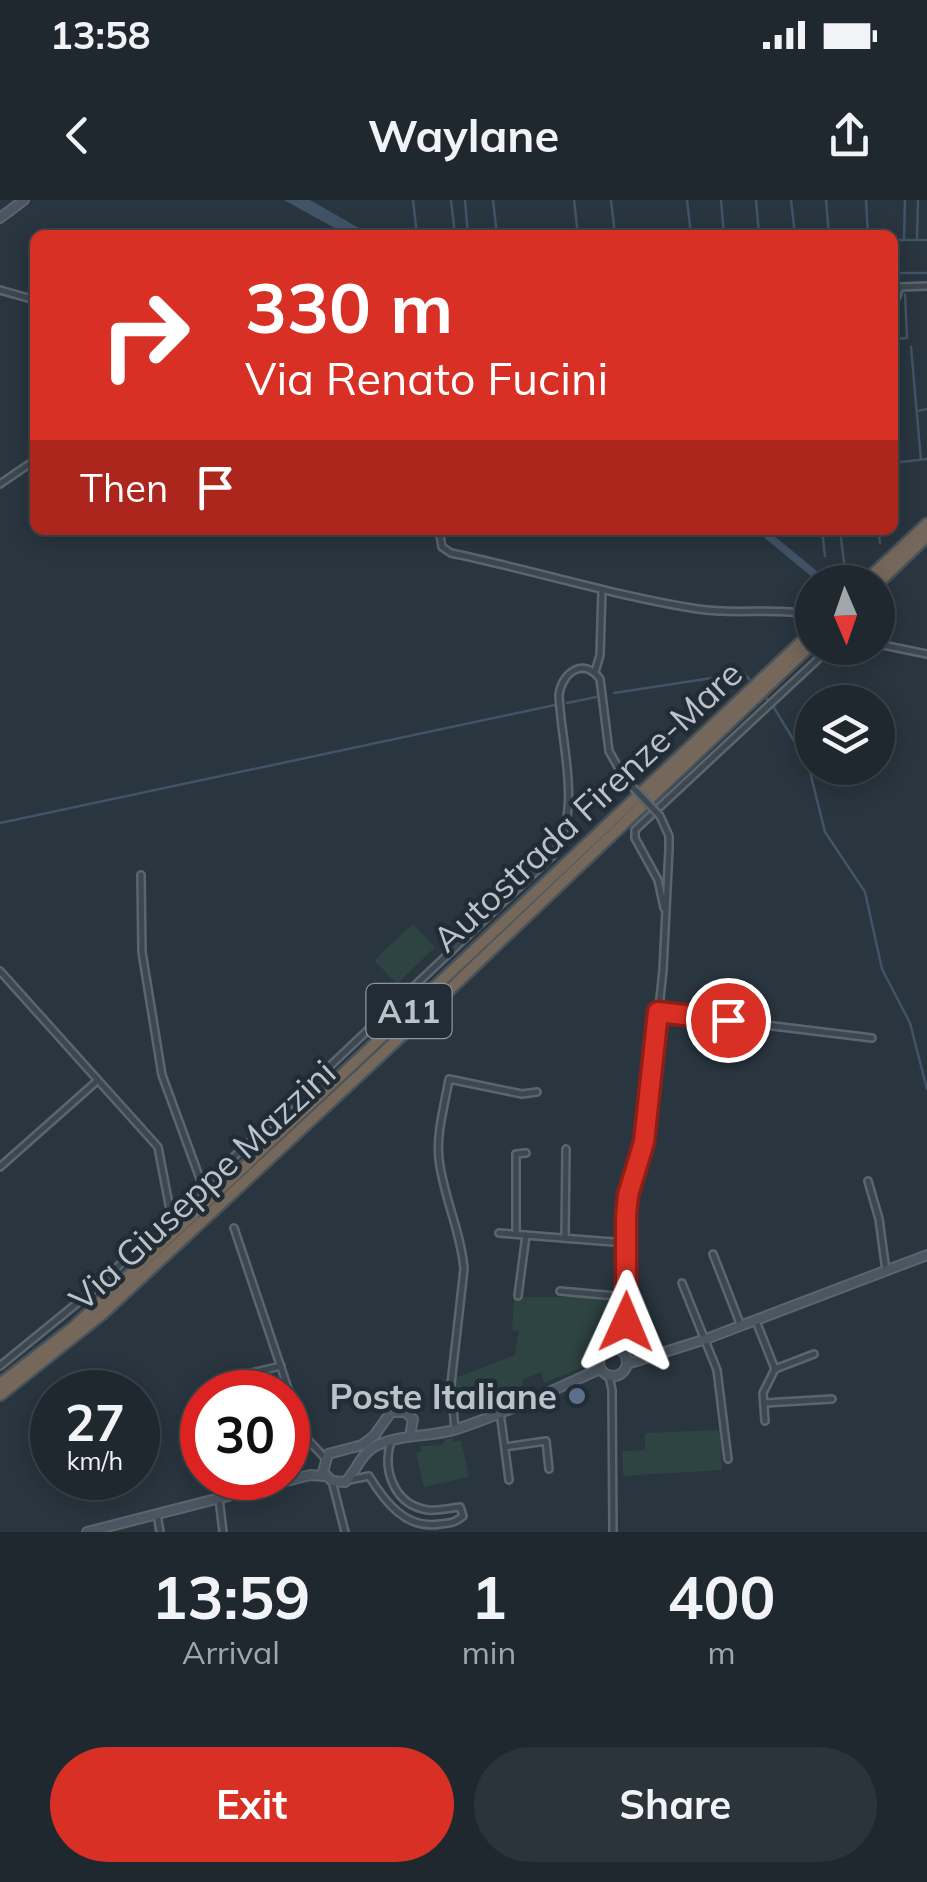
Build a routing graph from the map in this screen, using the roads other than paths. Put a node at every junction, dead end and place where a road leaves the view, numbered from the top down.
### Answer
1 (24, 200) edge
2 (0, 218) edge
3 (927, 286) edge
4 (0, 290) edge
5 (898, 293) edge
6 (30, 299) edge
7 (30, 463) edge
8 (0, 484) edge
9 (927, 524) edge
10 (439, 535) edge
11 (927, 536) edge
12 (883, 565) edge
13 (895, 567) edge
14 (602, 589) junction
15 (795, 612) edge
16 (895, 647) edge
17 (795, 648) edge
18 (927, 654) edge
19 (795, 660) edge
20 (812, 665) edge
21 (596, 672) junction
22 (141, 875) dead end
23 (665, 911) junction
24 (0, 971) edge
25 (658, 1012) junction
26 (872, 1038) dead end
27 (97, 1081) junction
28 (537, 1092) dead end
29 (566, 1149) dead end
30 (526, 1153) dead end
31 (0, 1168) edge
32 (868, 1181) dead end
33 (203, 1187) junction
34 (171, 1215) junction
35 (234, 1228) dead end
36 (499, 1233) dead end
37 (516, 1234) junction
38 (526, 1235) junction
39 (565, 1238) junction
40 (627, 1243) junction
41 (713, 1254) dead end
42 (927, 1255) edge
43 (886, 1271) junction
44 (682, 1283) dead end
45 (560, 1291) dead end
46 (518, 1296) dead end
47 (627, 1297) junction
48 (755, 1320) junction
49 (741, 1326) junction
50 (706, 1339) junction
51 (621, 1354) junction
52 (814, 1354) dead end
53 (599, 1365) junction
54 (0, 1366) edge
55 (282, 1366) junction
56 (775, 1369) junction
57 (265, 1370) edge
58 (283, 1370) edge
59 (614, 1376) junction
60 (0, 1384) edge
61 (0, 1396) edge
62 (832, 1399) dead end
63 (764, 1403) junction
64 (500, 1412) junction
65 (765, 1421) dead end
66 (414, 1425) junction
67 (456, 1430) junction
68 (424, 1434) junction
69 (410, 1436) junction
70 (391, 1441) junction
71 (310, 1442) edge
72 (505, 1446) junction
73 (327, 1459) junction
74 (728, 1459) dead end
75 (549, 1469) dead end
76 (310, 1474) joint
77 (389, 1478) junction
78 (337, 1480) junction
79 (509, 1480) dead end
80 (376, 1488) junction
81 (211, 1500) edge
82 (219, 1500) edge
83 (420, 1507) junction
84 (157, 1514) junction
85 (414, 1524) junction
86 (112, 1529) edge
87 (87, 1532) edge
88 (160, 1532) edge
89 (223, 1532) edge
90 (345, 1532) edge
91 (613, 1532) edge

1 - 2 street
3 - 5 street
4 - 6 street
7 - 8 street
9 - 12 highway
10 - 14 street
11 - 13 highway
14 - 15 street
14 - 21 street
16 - 18 street
17 - 60 highway, Autostrada Firenze-Mare / A11
19 - 61 highway, Autostrada Firenze-Mare / A11
20 - 23 street
21 - 23 street, bridge
21 - 33 street, Via Giuseppe Mazzini
22 - 33 street
23 - 25 street
24 - 27 street
25 - 26 street
25 - 40 street
27 - 31 street
27 - 34 street
28 - 67 street
29 - 39 street
30 - 37 street
32 - 43 street
33 - 34 street, Via Giuseppe Mazzini
34 - 54 street, Via Giuseppe Mazzini
35 - 55 street
36 - 37 street
37 - 38 street
38 - 39 street
38 - 46 street
39 - 40 street
40 - 47 street
41 - 49 street
42 - 43 street
43 - 48 street
44 - 50 street
45 - 47 street
47 - 51 street
48 - 49 street
48 - 56 street
49 - 50 street
50 - 51 street
50 - 74 street
51 - 53 street
51 - 59 street
52 - 56 street
53 - 59 street
53 - 64 street
55 - 57 street
55 - 58 street
56 - 63 street
59 - 91 street
62 - 63 street
63 - 65 street
64 - 67 street
64 - 72 street
66 - 68 street
66 - 69 street
66 - 73 street
67 - 68 street
68 - 69 street
69 - 70 street
70 - 77 street
70 - 78 street
71 - 73 street
72 - 75 street
72 - 79 street
73 - 76 street
73 - 78 street
76 - 78 street
77 - 80 street
77 - 83 street
78 - 80 street
78 - 90 street
80 - 85 street
81 - 84 street
82 - 89 street
83 - 85 street
83 - 85 street
84 - 86 street
84 - 88 street
86 - 87 street

